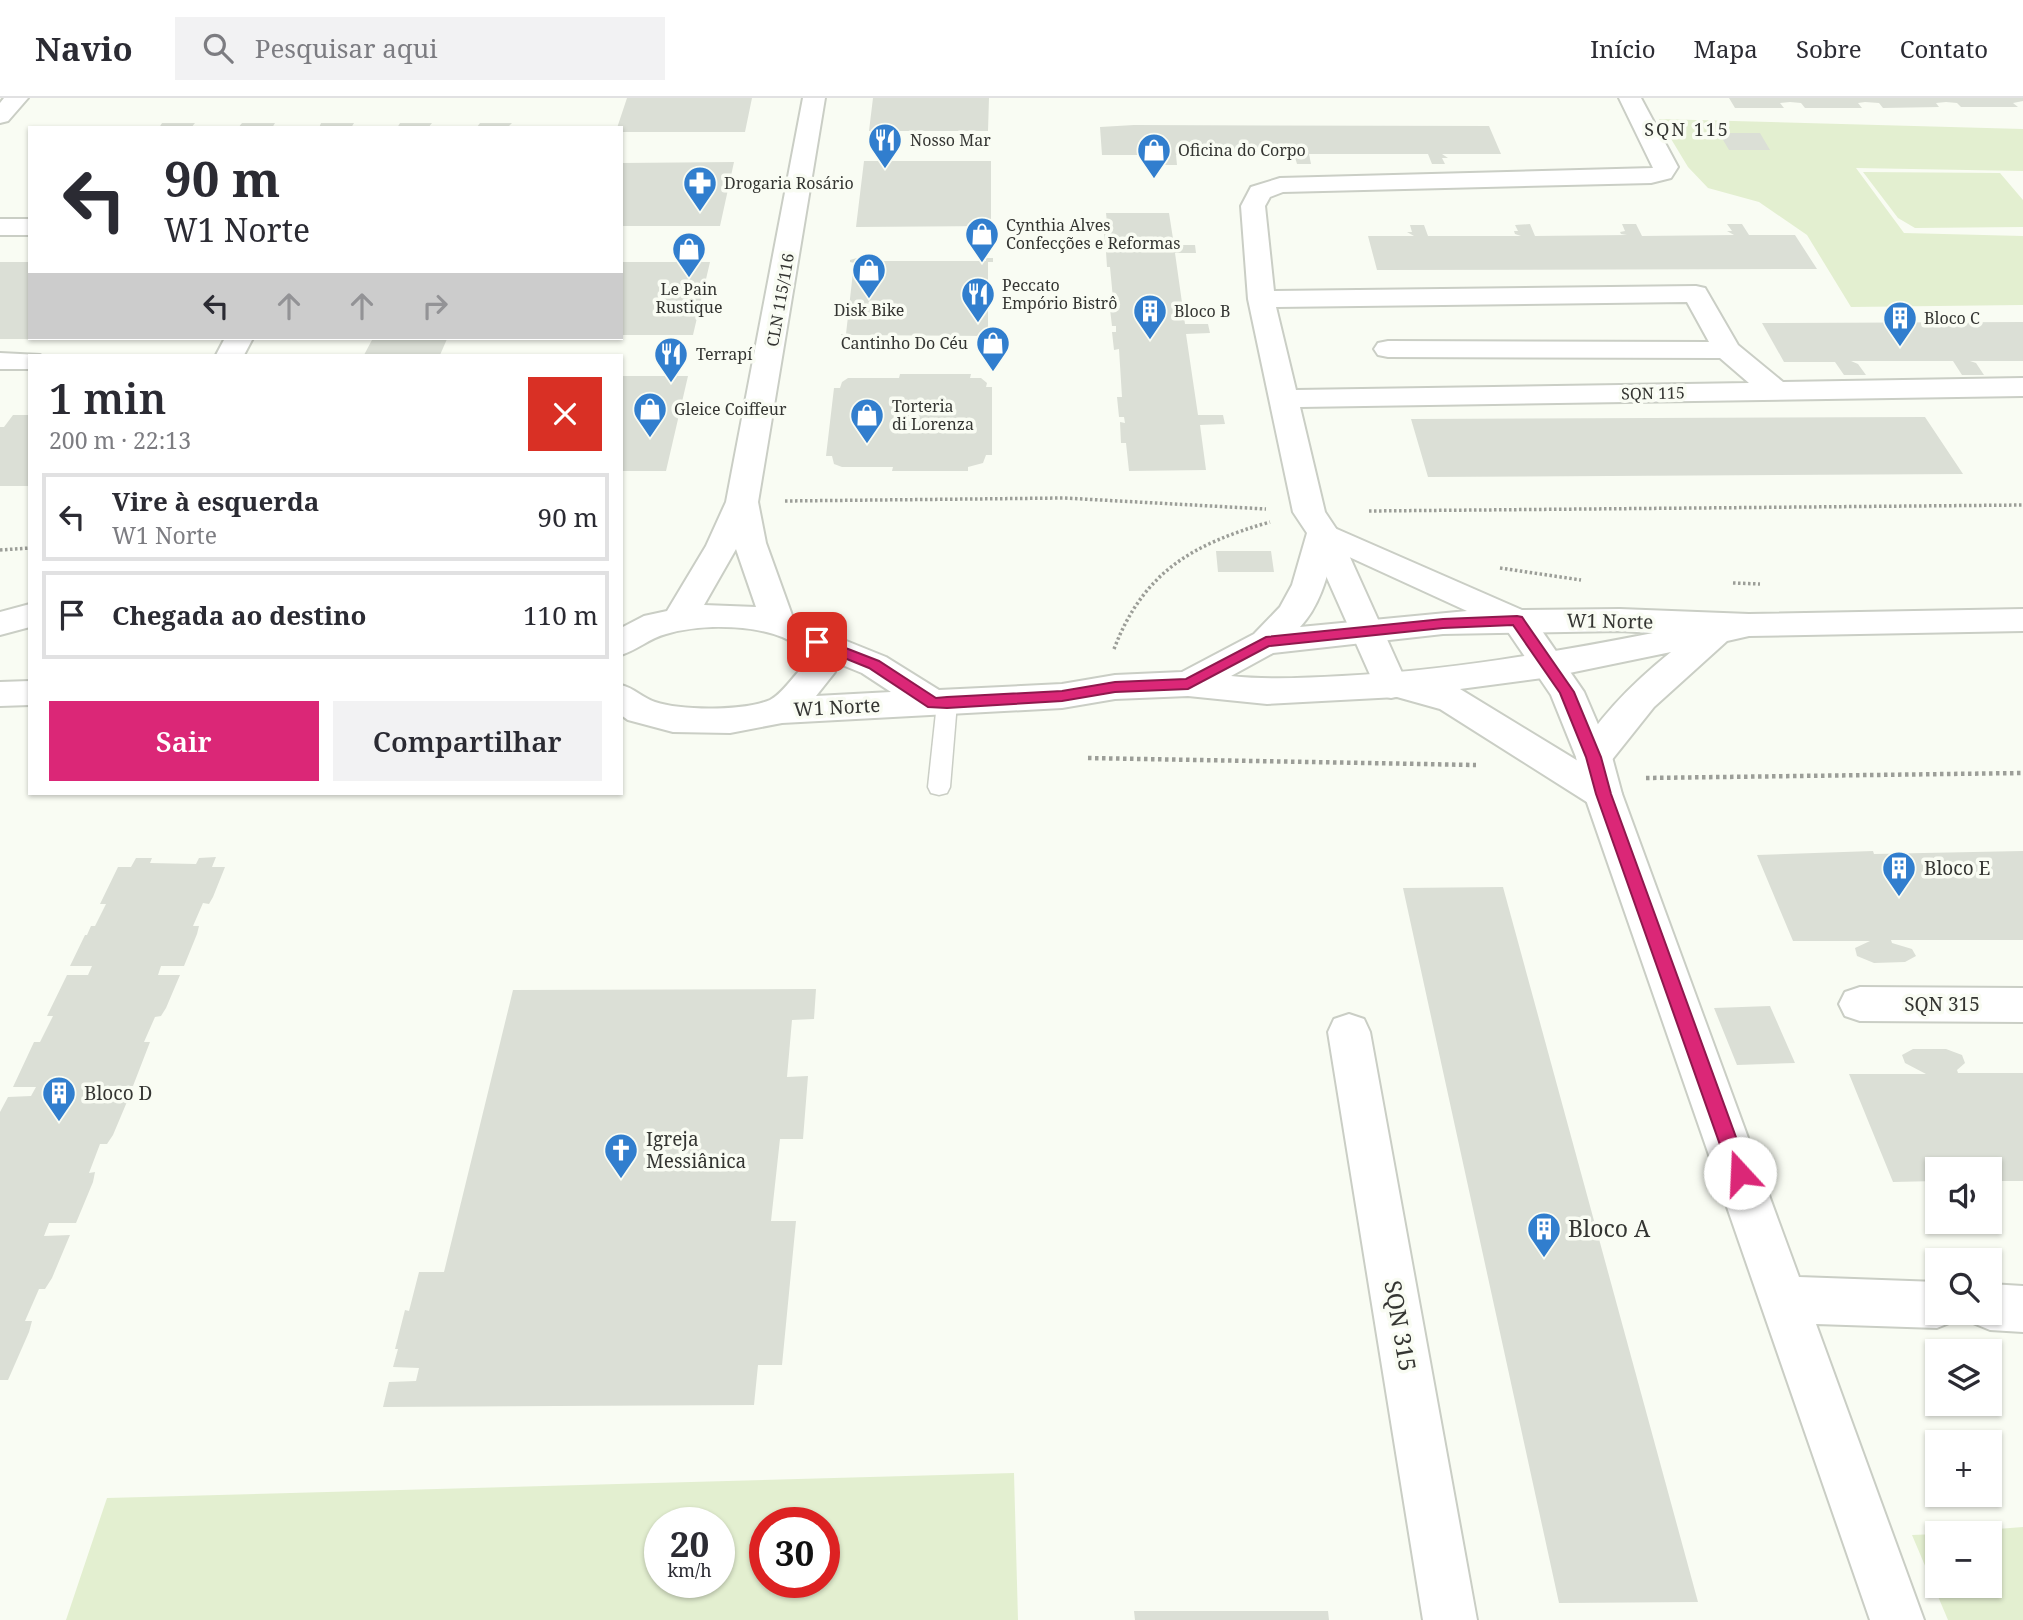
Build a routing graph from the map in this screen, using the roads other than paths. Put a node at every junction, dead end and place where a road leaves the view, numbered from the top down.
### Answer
1 (18, 98) edge
2 (814, 98) edge
3 (1630, 98) edge
4 (0, 116) edge
5 (0, 228) edge
6 (28, 228) edge
7 (1373, 298) junction
8 (1261, 299) junction
9 (1388, 349) junction
10 (1727, 350) junction
11 (0, 361) edge
12 (28, 361) edge
13 (2023, 387) edge
14 (1776, 391) junction
15 (1402, 397) junction
16 (1283, 399) junction
17 (742, 502) junction
18 (1316, 522) junction
19 (678, 620) junction
20 (1517, 620) junction
21 (2023, 620) edge
22 (778, 623) junction
23 (1749, 625) junction
24 (16, 626) edge
25 (1367, 631) junction
26 (1716, 633) junction
27 (623, 642) edge
28 (817, 642) junction
29 (1266, 642) junction
30 (0, 648) edge
31 (1550, 665) junction
32 (1188, 684) junction
33 (1391, 686) junction
34 (28, 691) edge
35 (0, 694) edge
36 (941, 703) junction
37 (628, 706) edge
38 (782, 710) junction
39 (1599, 776) junction
40 (939, 787) dead end
41 (1860, 1004) dead end
42 (2023, 1005) edge
43 (1349, 1032) dead end
44 (1785, 1300) junction
45 (1925, 1305) edge
46 (2002, 1307) edge
47 (2023, 1308) edge
48 (1450, 1620) edge
49 (1897, 1620) edge

1 - 4 street
2 - 17 street, CLN 115/116
3 - 8 street
5 - 6 street
7 - 8 street
7 - 9 street
7 - 10 street
8 - 16 street
9 - 10 street
9 - 15 street
10 - 14 street
11 - 12 street
13 - 14 street, SQN 115
14 - 15 street, SQN 115
15 - 16 street, SQN 115
16 - 18 street
17 - 19 street, CLN 115/116
17 - 22 street, CLN 115/116
18 - 20 street
18 - 25 street
18 - 29 street
19 - 22 street, W1 Norte
19 - 27 street, W1 Norte
20 - 23 street, W1 Norte
20 - 25 street, W1 Norte
20 - 31 street
21 - 23 street, W1 Norte
22 - 28 street, W1 Norte
23 - 26 street, W1 Norte
24 - 30 street
25 - 29 street, W1 Norte
25 - 33 street
26 - 31 street, W1 Norte
26 - 39 street
28 - 36 street, W1 Norte
28 - 38 street
29 - 32 street, W1 Norte
31 - 33 street, W1 Norte
31 - 39 street
32 - 33 street, W1 Norte
32 - 36 street, W1 Norte
33 - 39 street
34 - 35 street
36 - 38 street, W1 Norte
36 - 40 lane
37 - 38 street, W1 Norte
39 - 44 street
41 - 42 street, SQN 315
43 - 48 street, SQN 315
44 - 45 street
44 - 49 street
46 - 47 street

